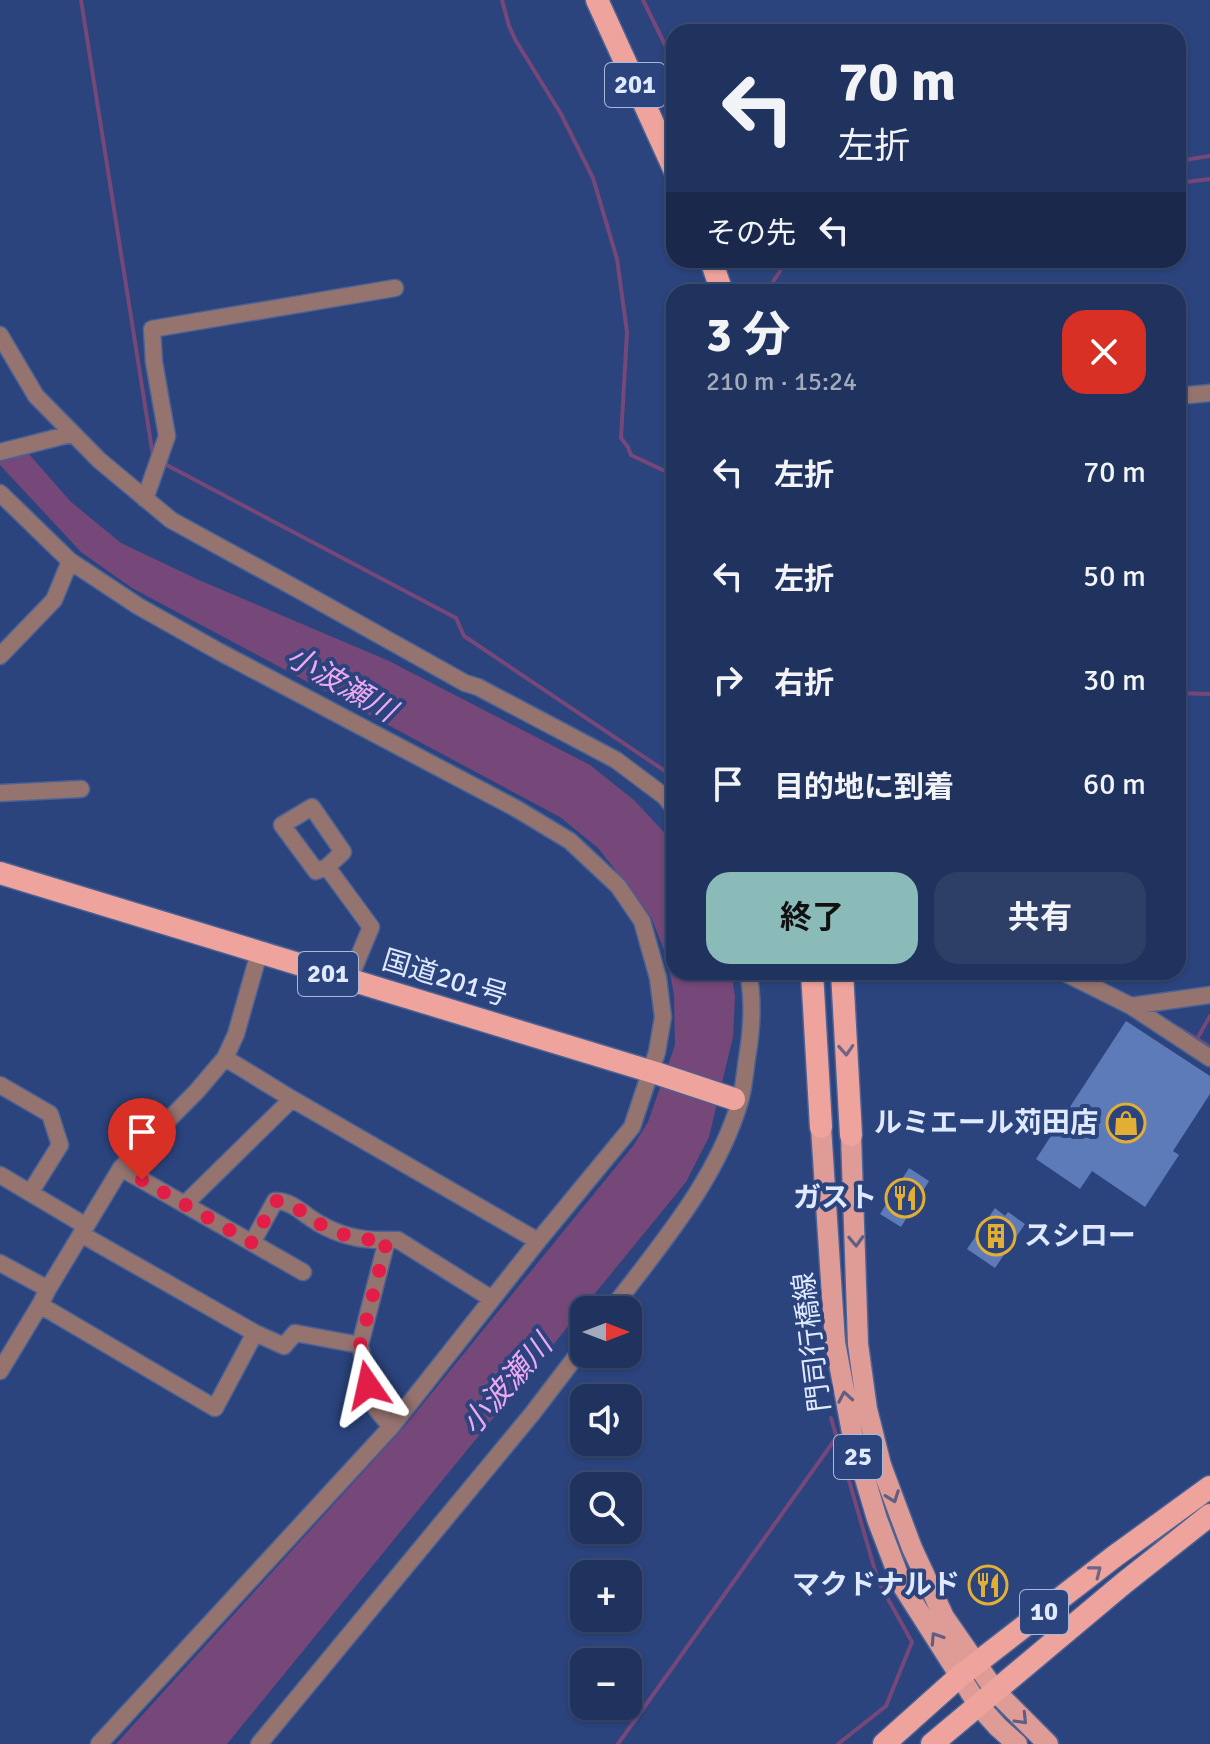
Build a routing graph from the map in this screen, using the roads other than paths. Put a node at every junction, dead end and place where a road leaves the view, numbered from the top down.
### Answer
1 (597, 0) edge
2 (666, 151) edge
3 (395, 288) dead end
4 (0, 335) edge
5 (1210, 393) edge
6 (1186, 395) edge
7 (71, 434) junction
8 (0, 452) edge
9 (0, 493) edge
10 (145, 499) junction
11 (70, 561) junction
12 (0, 656) edge
13 (81, 789) dead end
14 (0, 793) edge
15 (666, 798) edge
16 (327, 867) dead end
17 (0, 873) edge
18 (259, 953) junction
19 (349, 980) junction
20 (750, 980) edge
21 (812, 980) edge
22 (842, 980) edge
23 (1079, 980) edge
24 (1210, 995) edge
25 (1131, 1006) junction
26 (225, 1058) junction
27 (1210, 1058) edge
28 (653, 1072) junction
29 (0, 1085) edge
30 (292, 1099) junction
31 (734, 1099) dead end
32 (821, 1127) joint
33 (851, 1135) joint
34 (121, 1168) junction
35 (0, 1175) edge
36 (30, 1193) junction
37 (185, 1204) junction
38 (84, 1230) junction
39 (387, 1240) junction
40 (538, 1241) junction
41 (252, 1243) junction
42 (0, 1263) edge
43 (303, 1272) dead end
44 (48, 1289) junction
45 (622, 1296) edge
46 (492, 1299) junction
47 (40, 1305) junction
48 (255, 1333) junction
49 (360, 1345) junction
50 (570, 1364) edge
51 (0, 1371) edge
52 (391, 1427) junction
53 (1210, 1487) edge
54 (1210, 1515) edge
55 (968, 1670) junction
56 (987, 1699) junction
57 (99, 1744) edge
58 (259, 1744) edge
59 (884, 1744) edge
60 (932, 1744) edge
61 (1017, 1744) edge
62 (1048, 1744) edge

1 - 2 highway, 201
3 - 10 street
4 - 7 street
5 - 6 street
7 - 8 street
7 - 10 street
9 - 11 street
10 - 15 street
11 - 12 street
11 - 28 street
13 - 14 street
16 - 19 street
17 - 18 highway, 国道201号 / 201
18 - 19 highway, 国道201号 / 201
18 - 26 street
19 - 28 highway, 国道201号 / 201
20 - 45 street
21 - 32 highway
22 -> 33 highway
23 - 25 street
24 - 25 street
25 - 27 street
26 - 30 street
26 - 34 street
28 - 31 highway, 国道201号 / 201
28 - 40 street
29 - 36 street
30 - 37 street
30 - 40 street
55 -> 32 main road, 門司行橋線 / 25
33 -> 55 main road, 門司行橋線 / 25
34 - 37 street
34 - 38 street
35 - 36 street
36 - 38 street
37 - 41 street
38 - 44 street
38 - 48 street
39 - 41 street
39 - 46 street
39 - 49 street
40 - 46 street
41 - 43 street
42 - 44 street
44 - 47 street
46 - 52 street
47 - 48 street
47 - 51 street
48 - 49 street
49 - 52 street
50 - 58 street
52 - 57 street
55 -> 53 highway, 10
54 - 56 highway, 10
55 - 56 main road, 門司行橋線 / 25
55 - 59 highway, 10
56 - 60 highway, 10
56 - 61 main road, 門司行橋線 / 25
56 -> 62 main road, 門司行橋線 / 25

